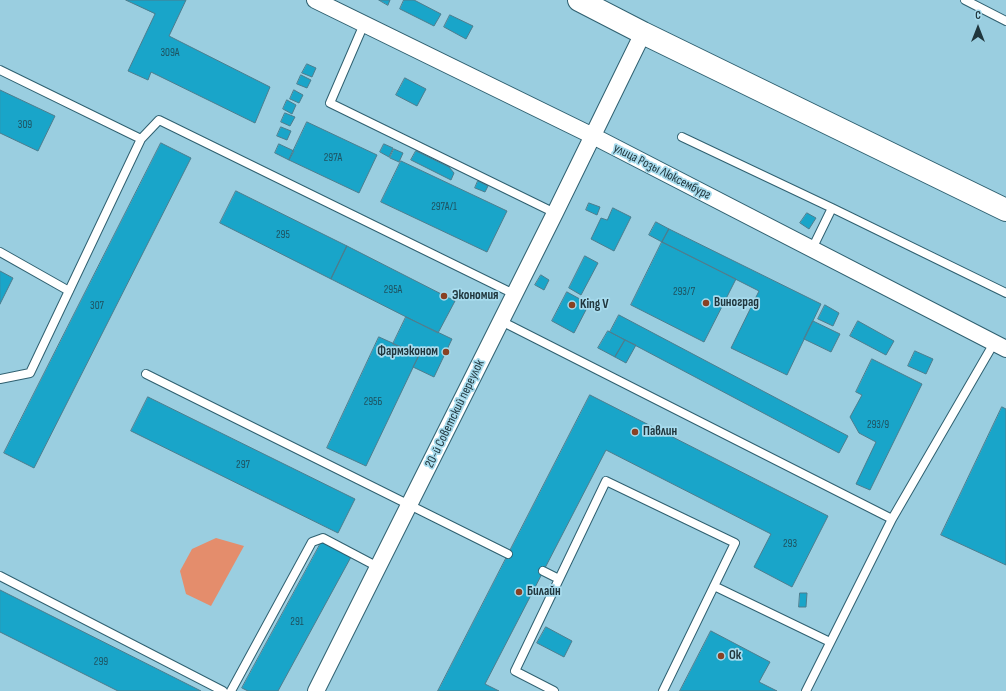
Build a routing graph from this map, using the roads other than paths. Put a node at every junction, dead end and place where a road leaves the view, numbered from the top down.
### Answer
1 (316, 0) edge
2 (579, 0) edge
3 (965, 0) edge
4 (1006, 21) edge
5 (364, 24) junction
6 (643, 33) junction
7 (0, 70) edge
8 (593, 136) junction
9 (682, 137) dead end
10 (141, 139) junction
11 (832, 208) junction
12 (1006, 210) edge
13 (555, 213) junction
14 (812, 249) junction
15 (0, 252) edge
16 (69, 291) junction
17 (1006, 293) edge
18 (514, 294) junction
19 (501, 320) junction
20 (1000, 346) edge
21 (146, 374) dead end
22 (0, 379) edge
23 (409, 505) junction
24 (892, 518) junction
25 (508, 554) dead end
26 (378, 567) junction
27 (543, 571) dead end
28 (0, 576) edge
29 (559, 579) junction
30 (714, 586) junction
31 (830, 642) junction
32 (223, 691) edge
33 (231, 691) edge
34 (316, 691) edge
35 (554, 691) edge
36 (662, 691) edge
37 (806, 691) edge

1 - 5 street, улица Розы Люксембург
2 - 6 main road
3 - 4 lane
5 - 8 street, улица Розы Люксембург
5 - 13 lane
6 - 8 street, 20-й Советский переулок
6 - 12 main road
7 - 10 lane
8 - 13 street, 20-й Советский переулок
8 - 14 street, улица Розы Люксембург
9 - 11 lane
10 - 16 lane
10 - 18 lane
11 - 14 lane
11 - 17 lane
13 - 18 street, 20-й Советский переулок
14 - 20 street, улица Розы Люксембург
15 - 16 lane
16 - 22 lane
18 - 19 street, 20-й Советский переулок
19 - 23 street, 20-й Советский переулок
19 - 24 lane
20 - 24 lane
21 - 23 lane
23 - 25 lane
23 - 26 street, 20-й Советский переулок
24 - 31 lane
26 - 33 lane
26 - 34 street, 20-й Советский переулок
27 - 29 lane
28 - 32 lane
29 - 30 lane
29 - 35 lane
30 - 31 lane
30 - 36 lane
31 - 37 lane

